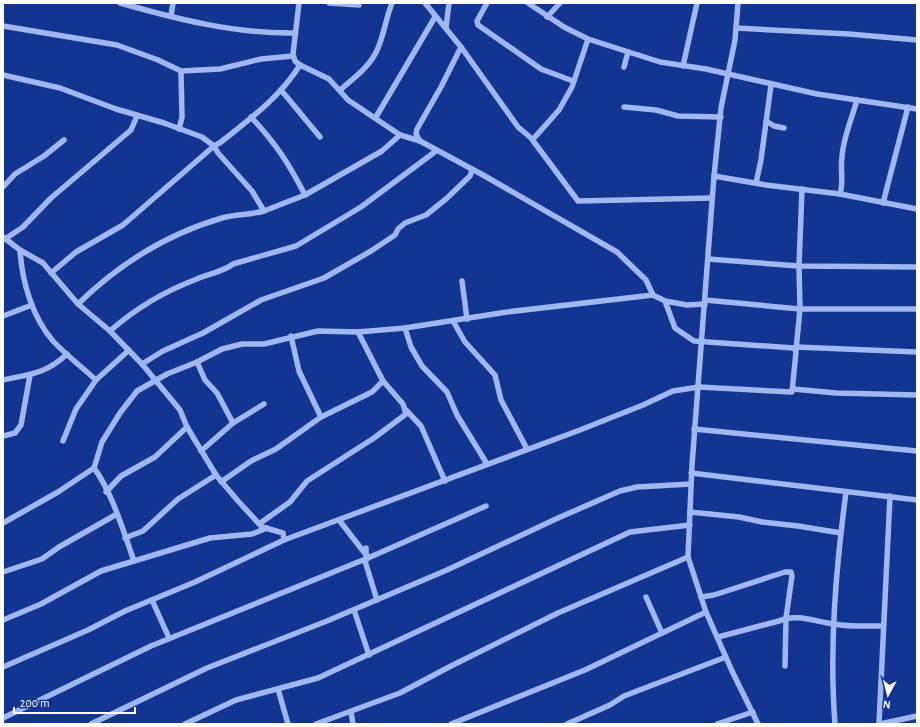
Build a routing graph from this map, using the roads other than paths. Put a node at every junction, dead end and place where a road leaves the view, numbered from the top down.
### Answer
1 (120, 3) edge
2 (174, 3) edge
3 (299, 3) edge
4 (329, 3) edge
5 (392, 3) edge
6 (425, 3) edge
7 (449, 3) edge
8 (488, 3) edge
9 (528, 3) edge
10 (560, 3) edge
11 (697, 3) edge
12 (738, 3) edge
13 (359, 5) dead end
14 (171, 16) junction
15 (436, 17) junction
16 (547, 17) junction
17 (3, 26) edge
18 (446, 28) junction
19 (736, 28) junction
20 (294, 33) junction
21 (588, 40) junction
22 (917, 40) edge
23 (461, 47) junction
24 (628, 52) junction
25 (293, 56) junction
26 (300, 65) junction
27 (683, 66) junction
28 (624, 67) dead end
29 (182, 71) junction
30 (3, 75) edge
31 (728, 75) junction
32 (574, 81) junction
33 (771, 85) junction
34 (282, 90) junction
35 (340, 90) junction
36 (857, 100) junction
37 (624, 107) dead end
38 (908, 107) junction
39 (917, 109) edge
40 (137, 116) junction
41 (251, 117) junction
42 (376, 117) junction
43 (721, 117) junction
44 (766, 121) junction
45 (784, 128) dead end
46 (180, 129) junction
47 (400, 135) junction
48 (320, 137) dead end
49 (535, 137) dead end
50 (64, 140) dead end
51 (420, 141) junction
52 (214, 146) junction
53 (436, 151) junction
54 (472, 170) junction
55 (714, 176) junction
56 (756, 184) junction
57 (3, 187) edge
58 (802, 189) junction
59 (840, 194) junction
60 (305, 195) junction
61 (712, 198) junction
62 (883, 203) junction
63 (917, 209) edge
64 (264, 211) junction
65 (4, 238) edge
66 (20, 250) junction
67 (708, 259) junction
68 (799, 266) junction
69 (917, 268) edge
70 (51, 273) junction
71 (462, 281) dead end
72 (653, 295) junction
73 (665, 301) junction
74 (705, 302) junction
75 (78, 304) junction
76 (32, 305) junction
77 (800, 308) junction
78 (917, 309) edge
79 (3, 316) edge
80 (467, 319) junction
81 (454, 321) junction
82 (405, 328) junction
83 (110, 330) junction
84 (358, 332) junction
85 (292, 336) junction
86 (702, 343) junction
87 (796, 349) junction
88 (129, 350) junction
89 (917, 352) edge
90 (67, 354) junction
91 (197, 362) junction
92 (142, 364) junction
93 (30, 375) junction
94 (3, 380) edge
95 (96, 380) junction
96 (154, 381) junction
97 (383, 381) junction
98 (699, 387) junction
99 (793, 389) junction
100 (917, 395) edge
101 (264, 404) dead end
102 (406, 410) junction
103 (321, 417) junction
104 (233, 422) junction
105 (187, 427) junction
106 (694, 429) junction
107 (3, 436) edge
108 (62, 441) dead end
109 (527, 450) junction
110 (201, 451) junction
111 (917, 451) edge
112 (487, 464) junction
113 (94, 468) junction
114 (691, 473) junction
115 (216, 475) junction
116 (444, 481) junction
117 (221, 482) junction
118 (691, 484) junction
119 (106, 492) junction
120 (846, 492) junction
121 (890, 496) junction
122 (917, 500) edge
123 (486, 506) dead end
124 (690, 512) junction
125 (116, 514) junction
126 (338, 520) junction
127 (3, 523) edge
128 (259, 524) junction
129 (690, 525) junction
130 (267, 528) junction
131 (841, 533) junction
132 (126, 538) junction
133 (284, 540) junction
134 (366, 548) dead end
135 (688, 557) junction
136 (368, 558) junction
137 (134, 561) junction
138 (3, 572) edge
139 (646, 597) dead end
140 (701, 597) junction
141 (152, 600) junction
142 (377, 600) junction
143 (354, 610) junction
144 (706, 612) junction
145 (786, 618) junction
146 (3, 620) edge
147 (835, 624) junction
148 (883, 626) junction
149 (662, 633) junction
150 (718, 637) junction
151 (169, 638) junction
152 (369, 655) junction
153 (726, 657) junction
154 (785, 666) dead end
155 (3, 667) edge
156 (278, 689) junction
157 (350, 712) junction
158 (753, 712) junction
159 (917, 716) edge
160 (3, 718) edge
161 (460, 722) edge
162 (91, 724) edge
163 (185, 724) edge
164 (288, 724) edge
165 (316, 724) edge
166 (353, 724) edge
167 (451, 724) edge
168 (567, 724) edge
169 (717, 724) edge
170 (758, 724) edge
171 (835, 724) edge
172 (879, 724) edge

1 - 14 street
2 - 14 street
3 - 20 street
4 - 13 street
5 - 35 street
6 - 15 street
7 - 18 street
8 - 32 street
9 - 16 street
10 - 16 street
11 - 27 street
12 - 19 street
14 - 20 street
15 - 18 street
15 - 42 street
16 - 21 street
17 - 29 street
18 - 23 street
19 - 22 street
19 - 31 street
20 - 25 street
21 - 24 street
21 - 32 street
23 - 51 street
23 - 61 street
24 - 27 street
24 - 28 street
25 - 26 street
25 - 29 street
26 - 34 street
26 - 35 street
27 - 31 street
29 - 46 street
30 - 40 street
31 - 33 street
31 - 43 street
32 - 49 street
33 - 36 street
33 - 44 street
34 - 41 street
34 - 48 street
35 - 42 street
36 - 38 street
36 - 59 street
37 - 43 street
38 - 39 street
38 - 62 street
40 - 46 street
40 - 65 street
41 - 52 street
41 - 60 street
42 - 47 street
43 - 55 street
44 - 45 street
44 - 56 street
46 - 52 street
47 - 51 street
47 - 60 street
50 - 57 street
51 - 53 street
52 - 64 street
52 - 70 street
53 - 54 street
53 - 83 street
54 - 72 street
54 - 92 street
55 - 56 street
55 - 61 street
56 - 58 street
58 - 59 street
58 - 68 street
59 - 62 street
60 - 64 street
61 - 67 street
62 - 63 street
64 - 75 street
65 - 66 street
66 - 70 street
66 - 76 street
67 - 68 street
67 - 74 street
68 - 69 street
68 - 77 street
70 - 75 street
71 - 80 street
72 - 73 street
72 - 80 street
73 - 74 street
73 - 86 street
74 - 77 street
74 - 86 street
75 - 83 street
76 - 79 street
76 - 90 street
77 - 78 street
77 - 87 street
80 - 81 street
81 - 82 street
81 - 109 street
82 - 84 street
82 - 112 street
83 - 88 street
84 - 85 street
84 - 97 street
85 - 91 street
85 - 103 street
86 - 87 street
86 - 98 street
87 - 89 street
87 - 99 street
88 - 92 street
88 - 95 street
90 - 93 street
90 - 95 street
91 - 96 street
91 - 104 street
92 - 96 street
93 - 94 street
93 - 107 street
95 - 108 street
96 - 105 street
96 - 113 street
97 - 102 street
97 - 103 street
98 - 99 street
98 - 106 street
98 - 109 street
99 - 100 street
101 - 104 street
102 - 116 street
102 - 128 street
103 - 117 street
104 - 110 street
105 - 110 street
105 - 119 street
106 - 111 street
106 - 114 street
109 - 112 street
110 - 115 street
112 - 116 street
113 - 119 street
113 - 127 street
114 - 118 street
114 - 120 street
115 - 117 street
115 - 132 street
116 - 126 street
117 - 128 street
118 - 124 street
118 - 142 street
119 - 125 street
120 - 121 street
120 - 131 street
121 - 122 street
121 - 148 street
123 - 136 street
124 - 129 street
124 - 131 street
125 - 132 street
125 - 138 street
126 - 133 street
126 - 136 street
128 - 130 street
129 - 135 street
129 - 152 street
130 - 133 street
130 - 137 street
131 - 147 street
132 - 137 street
133 - 141 street
134 - 136 street
135 - 140 street
135 - 157 street
136 - 142 street
136 - 151 street
137 - 146 street
139 - 149 street
140 - 144 street
140 - 145 street
141 - 151 street
141 - 155 street
142 - 143 street
143 - 152 street
143 - 162 street
144 - 149 street
144 - 150 street
145 - 147 street
145 - 150 street
145 - 154 street
147 - 148 street
147 - 171 street
148 - 172 street
149 - 161 street
150 - 153 street
151 - 160 street
152 - 156 street
153 - 158 street
153 - 168 street
156 - 163 street
156 - 164 street
157 - 165 street
157 - 166 street
158 - 169 street
158 - 170 street
159 - 172 street
161 - 167 street

